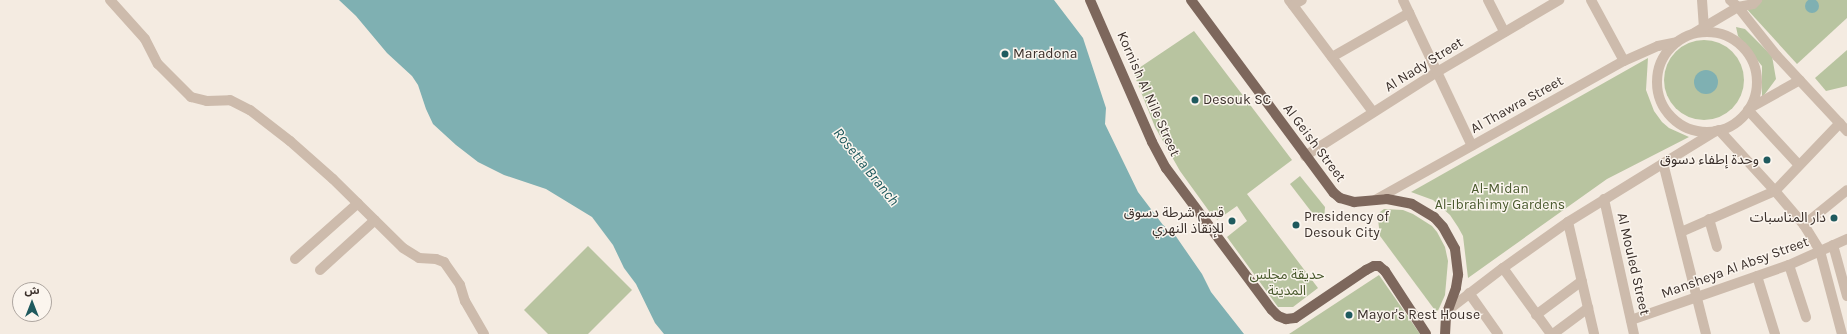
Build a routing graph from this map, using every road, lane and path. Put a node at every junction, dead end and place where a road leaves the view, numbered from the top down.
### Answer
1 (110, 0) edge
2 (1090, 0) edge
3 (1191, 0) edge
4 (1403, 0) edge
5 (1488, 0) edge
6 (1559, 0) edge
7 (1591, 0) edge
8 (1702, 0) edge
9 (1757, 0) edge
10 (1295, 2) edge
11 (1736, 2) edge
12 (1409, 13) junction
13 (1704, 26) junction
14 (1504, 32) junction
15 (1690, 35) junction
16 (1677, 42) junction
17 (1332, 57) junction
18 (1624, 61) junction
19 (1437, 72) junction
20 (1800, 80) junction
21 (1749, 109) junction
22 (1373, 112) junction
23 (1840, 123) junction
24 (1718, 131) junction
25 (1847, 131) edge
26 (1472, 146) junction
27 (1305, 156) junction
28 (1663, 163) junction
29 (1799, 165) junction
30 (1847, 190) edge
31 (1775, 191) junction
32 (1604, 199) junction
33 (1374, 200) junction
34 (358, 203) junction
35 (375, 220) junction
36 (1709, 220) junction
37 (1568, 222) junction
38 (1804, 226) junction
39 (1681, 232) junction
40 (1847, 239) edge
41 (1833, 246) junction
42 (1717, 247) dead end
43 (1820, 251) junction
44 (295, 259) dead end
45 (1790, 265) junction
46 (1503, 268) junction
47 (320, 270) dead end
48 (1757, 276) junction
49 (1582, 281) junction
50 (1469, 293) junction
51 (1847, 296) edge
52 (1697, 298) junction
53 (1588, 308) junction
54 (1448, 310) junction
55 (1536, 314) junction
56 (1806, 317) dead end
57 (1631, 320) junction
58 (484, 334) edge
59 (1426, 334) edge
60 (1445, 334) edge
61 (1498, 334) edge
62 (1552, 334) edge
63 (1594, 334) edge
64 (1634, 334) edge
65 (1706, 334) edge
66 (1776, 334) edge
67 (1842, 334) edge

1 - 34 street
2 - 59 main road, Kornish Al Nile Street
3 - 27 main road, Al Geish Street
4 - 12 street
5 - 14 street
6 - 14 street, Al Nady Street
7 - 18 street
8 - 13 street
9 - 11 street
10 - 17 street
11 - 13 street
11 - 20 street
12 - 17 street
12 - 19 street
13 - 15 street
14 - 19 street, Al Nady Street
15 - 16 street
15 - 21 street
16 - 18 street, Al Thawra Street
16 - 24 street
17 - 22 street
18 - 26 street, Al Thawra Street
19 - 22 street, Al Nady Street
19 - 26 street
20 - 21 street
20 - 23 street
21 - 24 street
21 - 29 street
22 - 27 street, Al Nady Street
23 - 25 street
23 - 29 street
24 - 28 street
24 - 31 street
26 - 33 street, Al Thawra Street
27 - 33 main road, Al Geish Street
28 - 32 street
28 - 39 street
29 - 31 street
30 - 38 street
31 - 36 street
31 - 38 street
32 - 37 street
32 - 57 street, Al Mouled Street
33 - 54 main road, Al Geish Street
34 - 35 street
34 - 44 street
35 - 47 street
35 - 58 street
36 - 39 street
36 - 42 street
37 - 46 street
37 - 49 street
38 - 43 street
39 - 52 street
40 - 41 street, Mansheya Al Absy Street
41 - 43 street, Mansheya Al Absy Street
41 - 51 street
43 - 45 street, Mansheya Al Absy Street
43 - 67 street
45 - 48 street, Mansheya Al Absy Street
45 - 56 street
46 - 50 street
46 - 55 street
48 - 52 street, Mansheya Al Absy Street
48 - 66 street
49 - 53 street
49 - 55 street
50 - 54 street
50 - 61 street
52 - 57 street, Mansheya Al Absy Street
52 - 65 street
53 - 62 street
53 - 63 street
54 - 60 main road, Al Geish Street
55 - 62 street
57 - 64 street, Al Mouled Street

